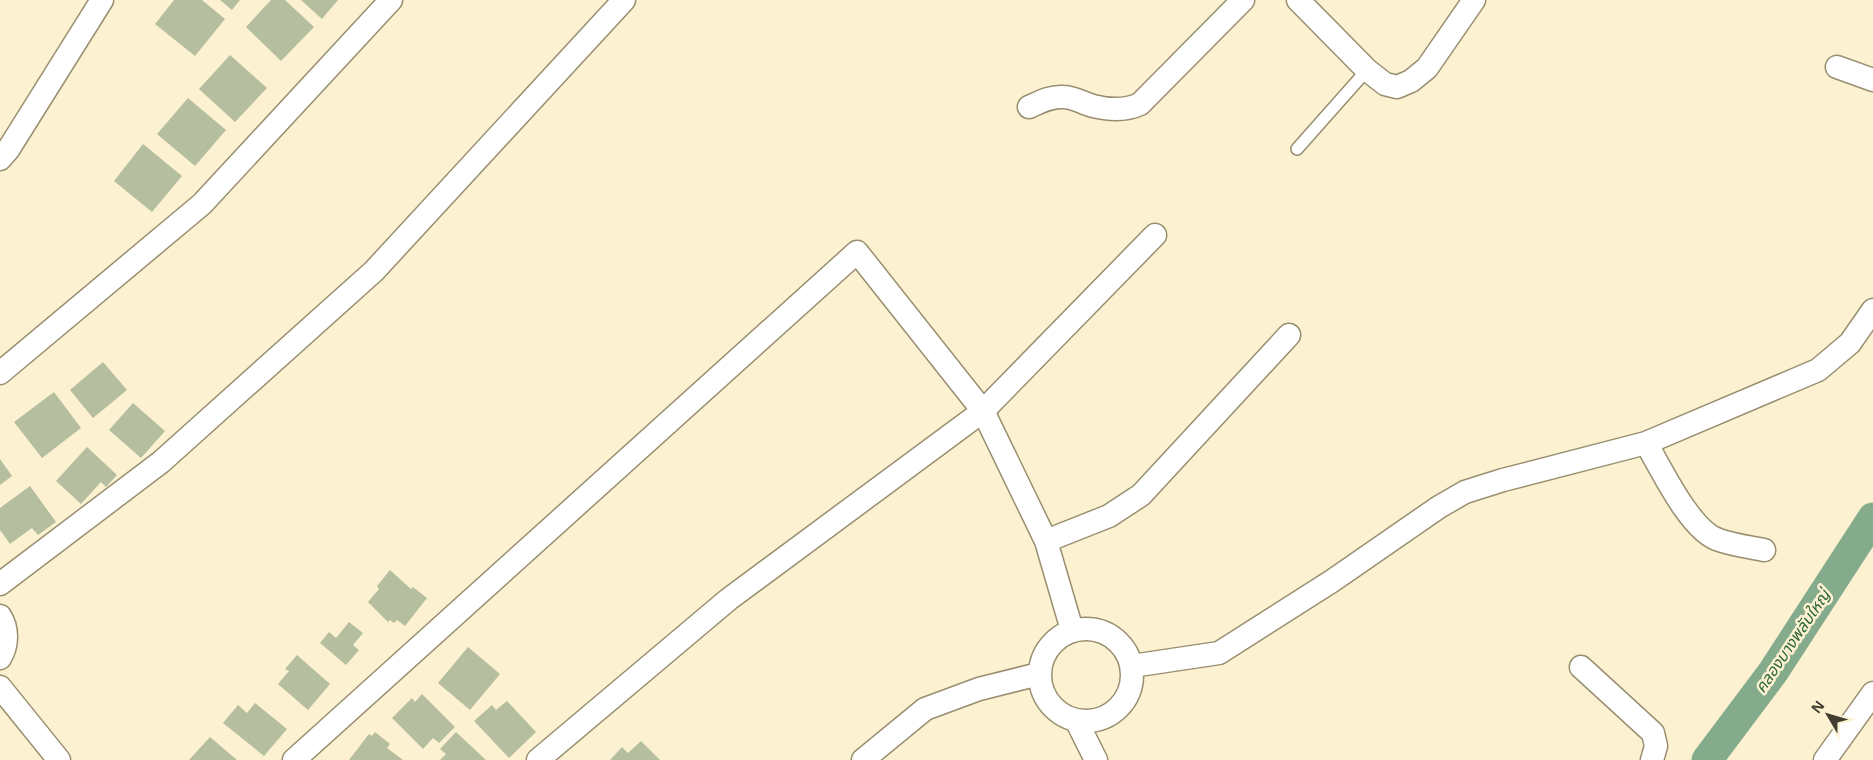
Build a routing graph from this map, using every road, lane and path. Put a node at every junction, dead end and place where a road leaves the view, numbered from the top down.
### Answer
1 (102, 0) edge
2 (391, 0) edge
3 (624, 0) edge
4 (1243, 0) edge
5 (1298, 0) edge
6 (1474, 0) edge
7 (1837, 66) dead end
8 (1366, 70) junction
9 (1873, 80) edge
10 (1029, 107) dead end
11 (1297, 149) dead end
12 (0, 159) edge
13 (1155, 235) dead end
14 (1873, 310) edge
15 (1289, 336) dead end
16 (0, 372) edge
17 (983, 411) junction
18 (1646, 443) junction
19 (1046, 541) junction
20 (1764, 550) dead end
21 (0, 584) edge
22 (0, 616) edge
23 (1072, 630) junction
24 (0, 658) edge
25 (1132, 666) junction
26 (1581, 667) dead end
27 (1039, 674) junction
28 (0, 686) edge
29 (1873, 693) edge
30 (1076, 720) junction
31 (59, 760) edge
32 (294, 760) edge
33 (538, 760) edge
34 (862, 760) edge
35 (1096, 760) edge
36 (1652, 760) edge
37 (1825, 760) edge

1 - 12 street
2 - 16 street
3 - 21 street
4 - 10 street
5 - 8 street
6 - 8 street
7 - 9 street
8 - 11 lane
13 - 17 street
14 - 18 street
15 - 19 street
17 - 19 street
17 - 32 street
17 - 33 street
18 - 20 street
18 - 25 street
19 - 23 street
22 - 24 street
23 - 25 street
23 - 27 street
25 - 30 street
26 - 36 street
27 - 30 street
27 - 34 street
28 - 31 street
29 - 37 street
30 - 35 street

